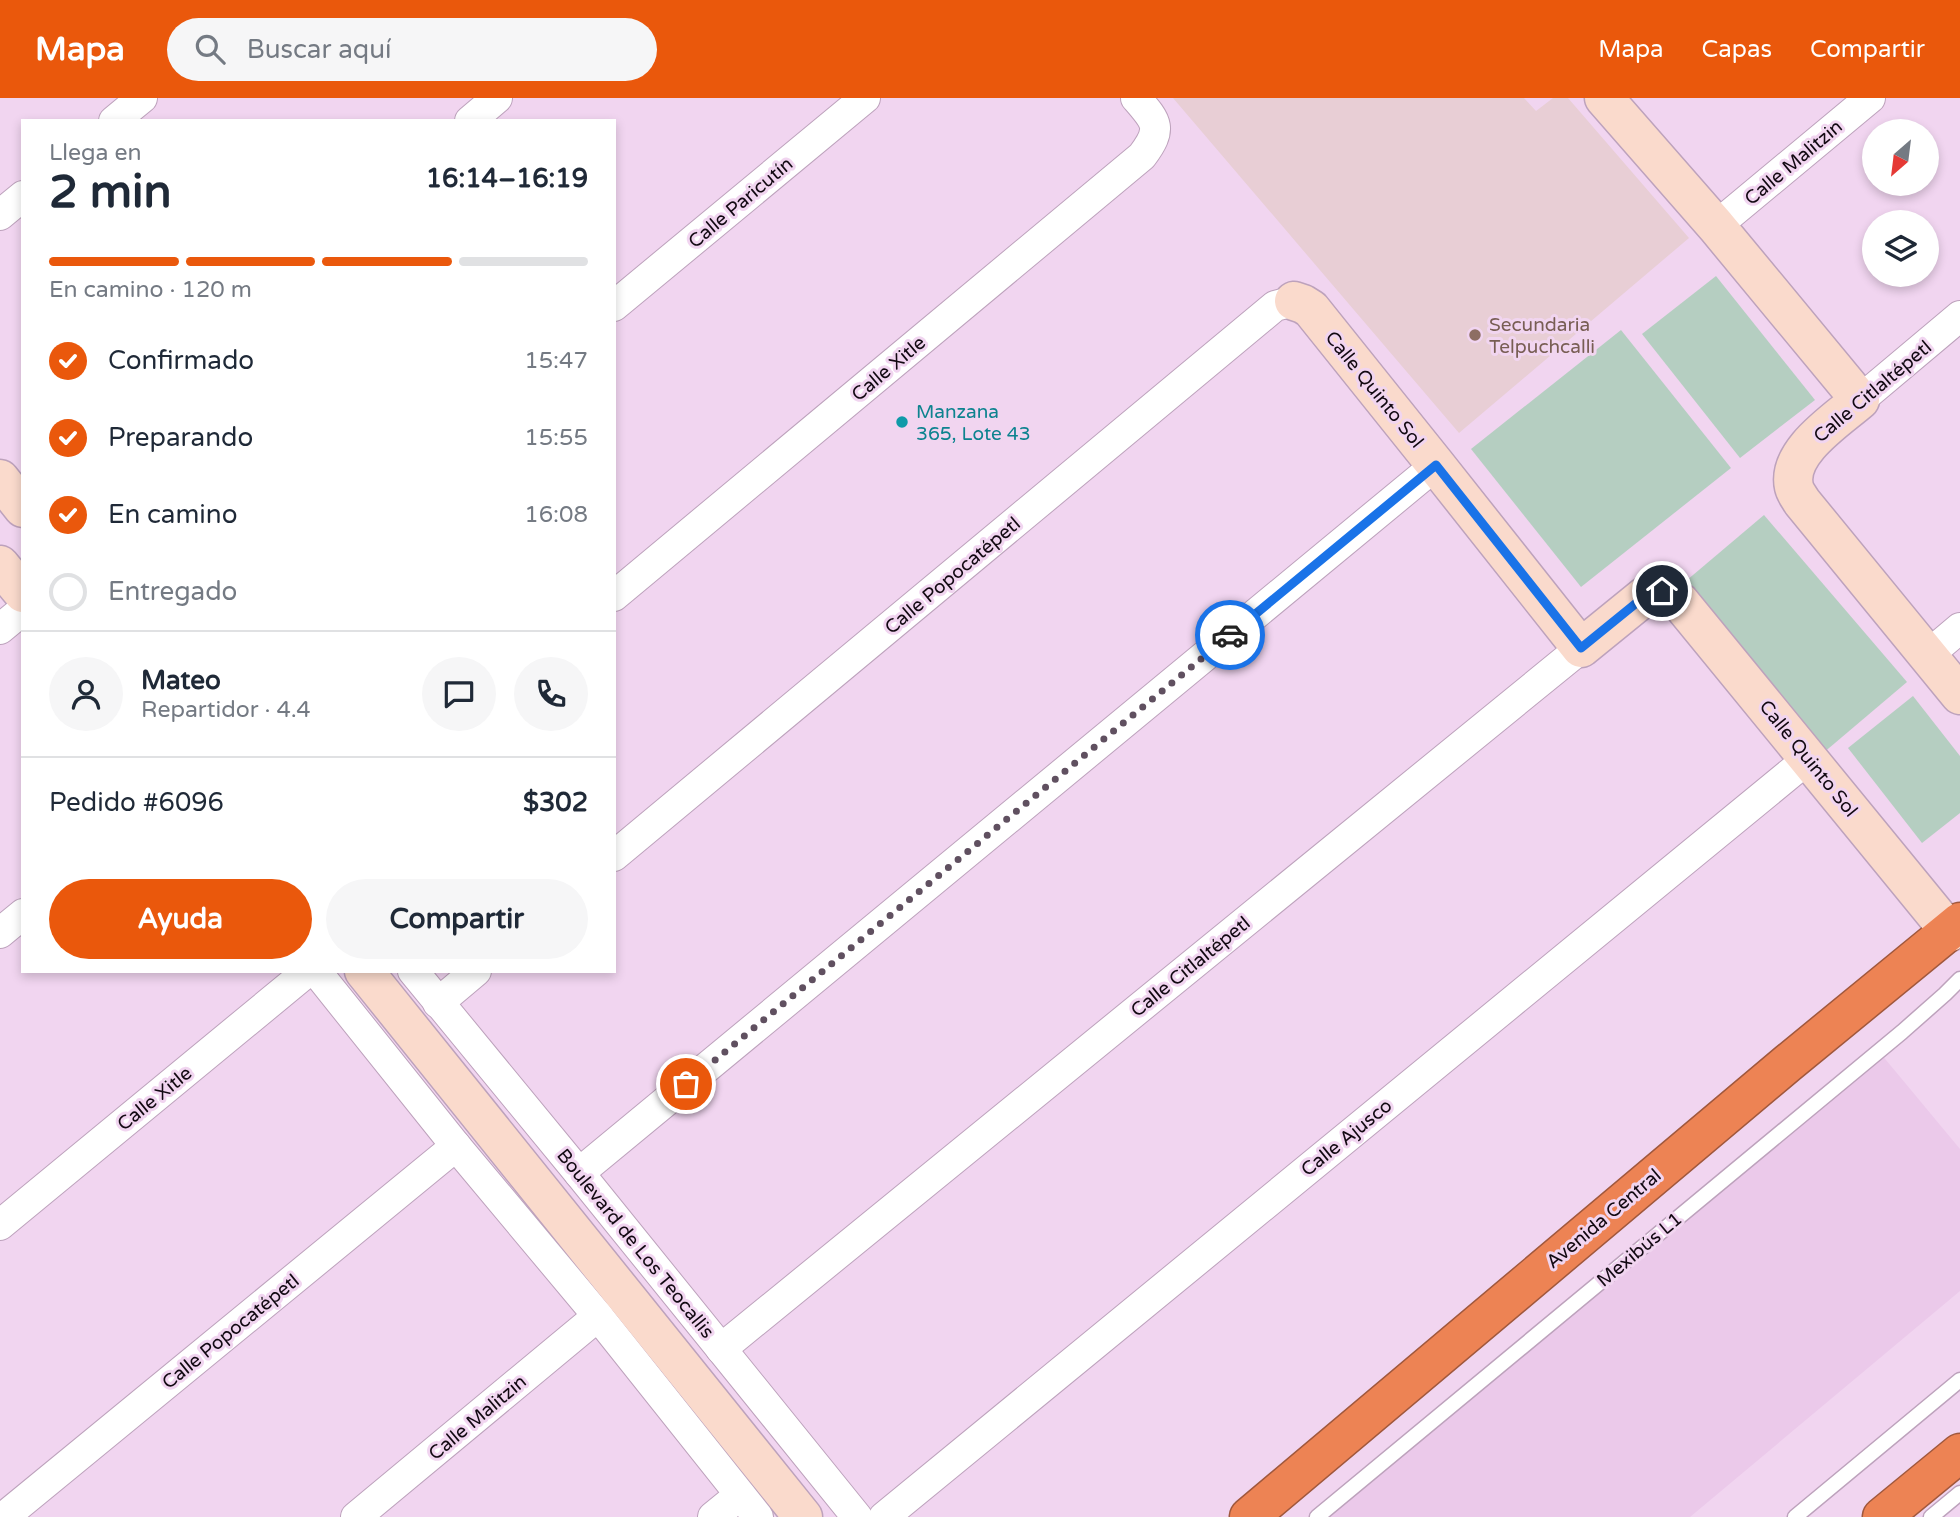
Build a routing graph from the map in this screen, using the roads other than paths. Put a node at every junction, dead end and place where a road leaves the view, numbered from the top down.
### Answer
1 (142, 98) edge
2 (497, 98) edge
3 (865, 98) edge
4 (1136, 98) edge
5 (1604, 98) edge
6 (1870, 98) edge
7 (116, 119) edge
8 (472, 119) edge
9 (21, 198) edge
10 (0, 215) edge
11 (1716, 226) junction
12 (1294, 301) joint
13 (616, 304) edge
14 (1960, 316) edge
15 (1860, 400) junction
16 (1436, 465) junction
17 (0, 565) edge
18 (21, 591) edge
19 (1662, 591) joint
20 (616, 594) edge
21 (21, 612) edge
22 (1960, 628) edge
23 (0, 629) edge
24 (1581, 648) junction
25 (1928, 655) junction
26 (1960, 695) edge
27 (1809, 758) junction
28 (616, 854) edge
29 (21, 916) edge
30 (1955, 927) edge
31 (0, 933) edge
32 (306, 973) edge
33 (318, 973) edge
34 (366, 973) edge
35 (414, 973) edge
36 (474, 973) edge
37 (1960, 979) edge
38 (438, 1003) junction
39 (456, 1146) junction
40 (579, 1173) junction
41 (0, 1225) edge
42 (598, 1316) junction
43 (721, 1349) junction
44 (1960, 1380) edge
45 (1960, 1453) edge
46 (1960, 1493) edge
47 (749, 1506) edge
48 (4, 1517) edge
49 (356, 1517) edge
50 (713, 1517) edge
51 (803, 1517) edge
52 (857, 1517) edge
53 (884, 1517) edge
54 (1249, 1517) edge
55 (1317, 1517) edge
56 (1795, 1517) edge
57 (1881, 1517) edge
58 (1931, 1517) edge

1 - 7 street
2 - 8 street
3 - 13 street, Calle Paricutín
4 - 20 street, Calle Xitle
5 - 11 street
6 - 11 street, Calle Malitzin
9 - 10 street
11 - 15 street
12 - 16 street, Calle Quinto Sol
12 - 28 street, Calle Popocatépetl
14 - 15 street, Calle Citlaltépetl
15 - 25 street, Calle Citlaltépetl
16 - 24 street, Calle Quinto Sol
16 - 40 street
17 - 18 street
19 - 24 street, Calle Citlaltépetl
19 - 27 street, Calle Quinto Sol
21 - 23 street
22 - 25 street
24 - 43 street, Calle Citlaltépetl
25 - 26 street
27 - 30 street, Calle Quinto Sol
27 - 53 street, Calle Ajusco
29 - 31 street
30 - 54 highway, Avenida Central
32 - 41 street, Calle Xitle
33 - 39 street
34 - 51 street
35 - 38 street, Boulevard de Los Teocallis
36 - 38 street
37 - 55 lane, Mexibús L1
38 - 40 street, Boulevard de Los Teocallis
39 - 42 street
39 - 48 street, Calle Popocatépetl
40 - 43 street, Boulevard de Los Teocallis
42 - 47 street
42 - 49 street, Calle Malitzin
43 - 52 street, Boulevard de Los Teocallis
44 - 56 lane
45 - 57 highway
46 - 58 lane
47 - 50 street

